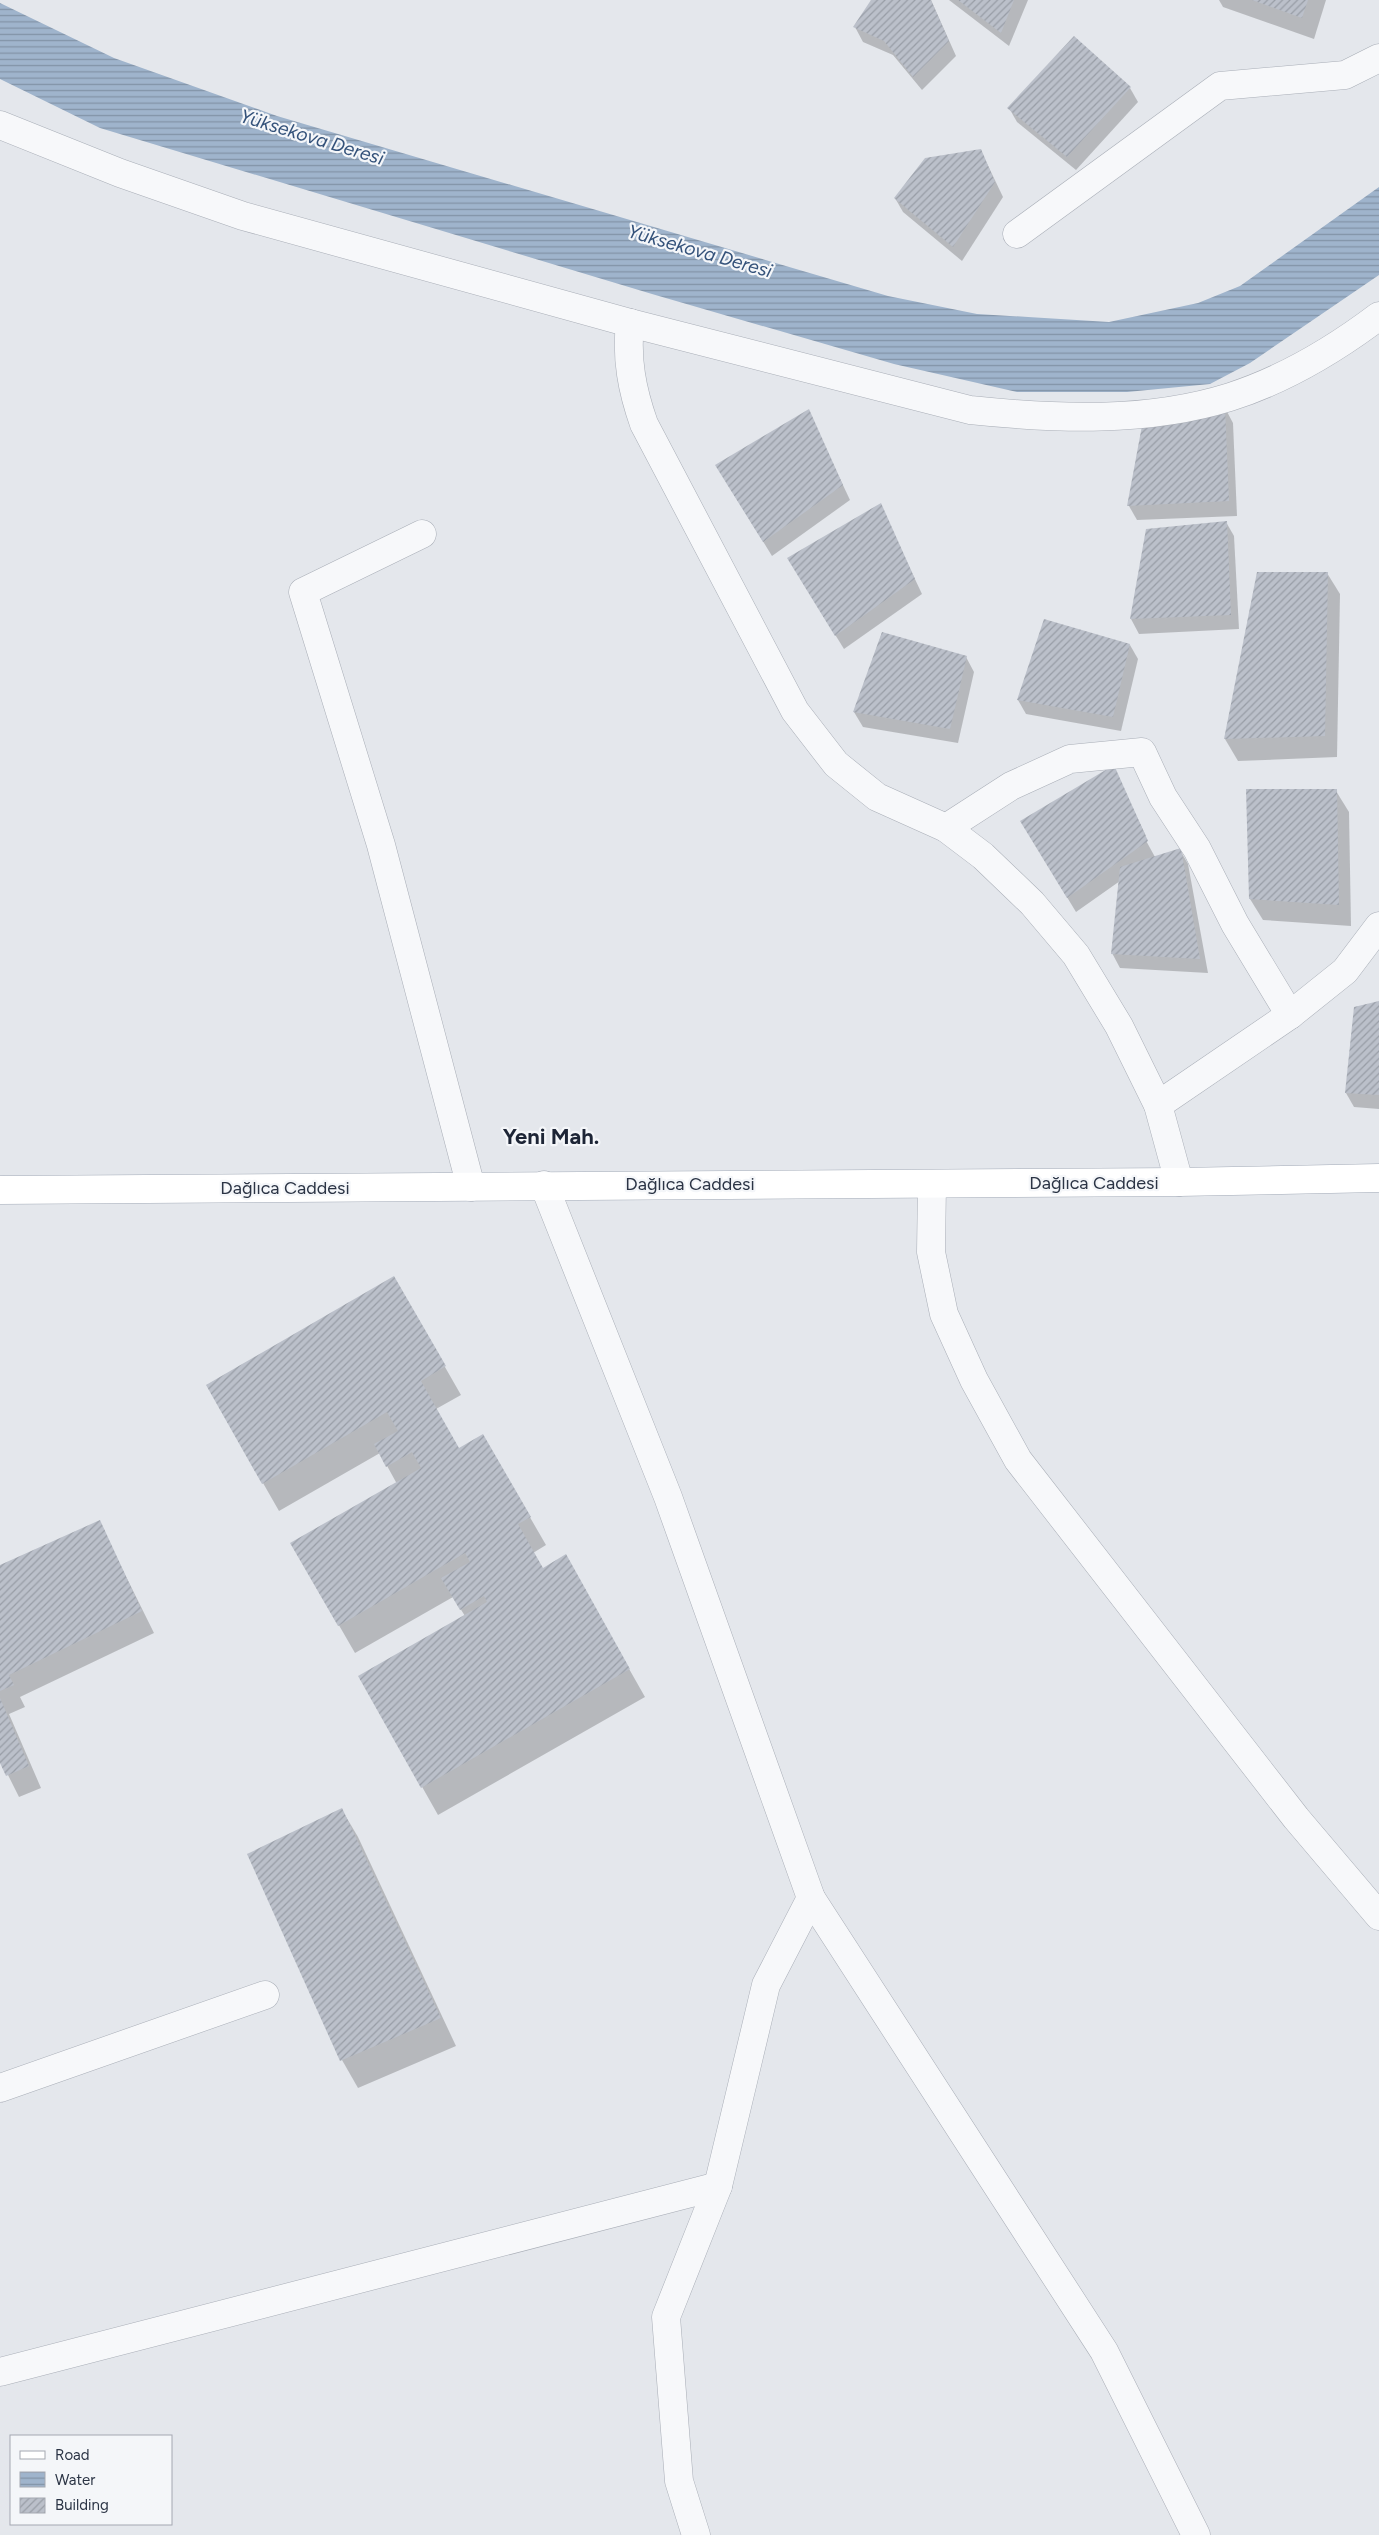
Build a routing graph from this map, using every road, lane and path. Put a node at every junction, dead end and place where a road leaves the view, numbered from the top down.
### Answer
1 (1379, 58) edge
2 (0, 124) edge
3 (1017, 234) dead end
4 (1379, 316) edge
5 (630, 323) junction
6 (422, 534) dead end
7 (946, 828) junction
8 (1379, 926) edge
9 (1290, 1015) junction
10 (1158, 1105) junction
11 (1179, 1182) junction
12 (1375, 1182) edge
13 (932, 1184) junction
14 (544, 1185) junction
15 (471, 1187) junction
16 (0, 1190) edge
17 (810, 1898) junction
18 (1379, 1916) edge
19 (266, 1995) dead end
20 (0, 2088) edge
21 (718, 2186) junction
22 (0, 2372) edge
23 (696, 2535) edge
24 (1196, 2535) edge

1 - 3 street
2 - 5 street
4 - 5 street
5 - 7 street
6 - 15 street
7 - 9 street
7 - 10 street
8 - 9 street
9 - 10 street
10 - 11 street
11 - 12 main road, Dağlıca Caddesi
11 - 13 main road, Dağlıca Caddesi
13 - 14 main road, Dağlıca Caddesi
13 - 18 street
14 - 15 main road, Dağlıca Caddesi
14 - 17 street
15 - 16 main road, Dağlıca Caddesi
17 - 21 street
17 - 24 street
19 - 20 street
21 - 22 street
21 - 23 street

